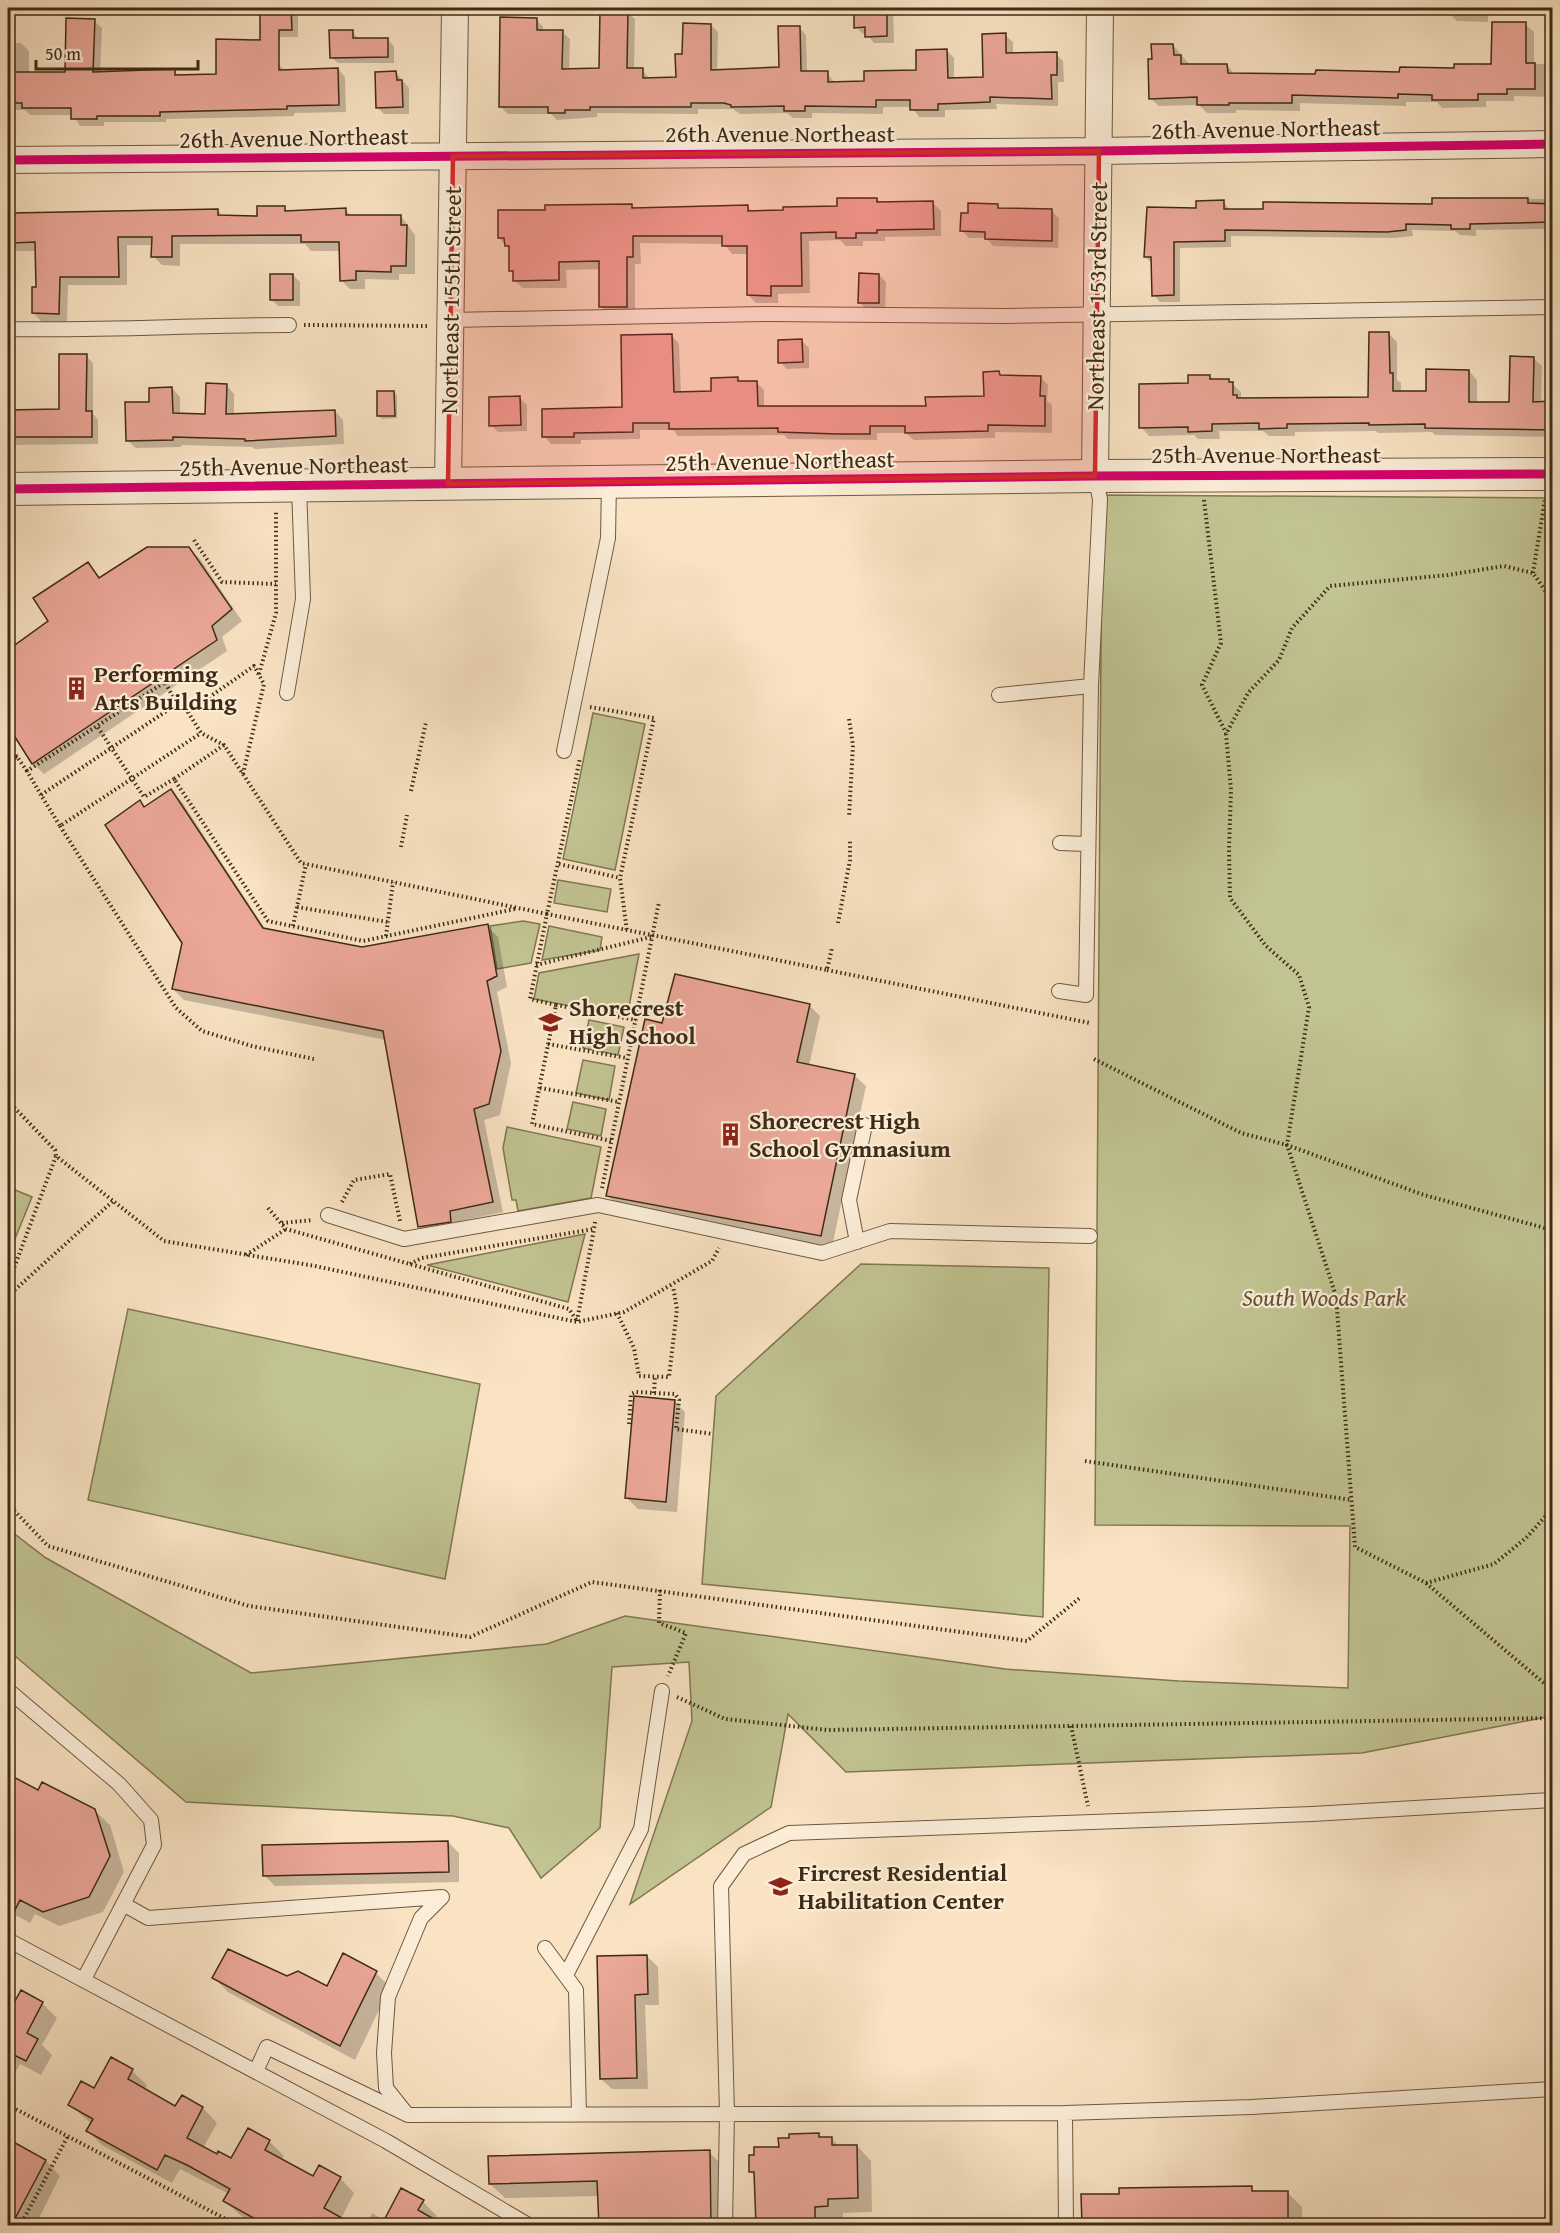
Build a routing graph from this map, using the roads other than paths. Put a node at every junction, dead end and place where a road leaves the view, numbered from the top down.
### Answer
1 (455, 8) edge
2 (1100, 8) edge
3 (1552, 144) edge
4 (1099, 152) junction
5 (453, 156) junction
6 (8, 160) edge
7 (1552, 307) edge
8 (1097, 314) junction
9 (450, 323) junction
10 (289, 325) road end
11 (8, 329) edge
12 (1095, 476) junction
13 (609, 483) junction
14 (448, 484) junction
15 (1549, 485) edge
16 (8, 489) edge
17 (288, 495) junction
18 (1091, 686) junction
19 (287, 693) dead end
20 (999, 695) dead end
21 (564, 751) dead end
22 (1060, 843) dead end
23 (1087, 844) junction
24 (1059, 991) dead end
25 (865, 1125) dead end
26 (328, 1215) road end
27 (1090, 1236) dead end
28 (857, 1242) junction
29 (8, 1690) edge
30 (662, 1690) road end
31 (1552, 1800) edge
32 (123, 1904) junction
33 (8, 1940) edge
34 (545, 1948) dead end
35 (566, 1976) junction
36 (84, 1979) junction
37 (255, 2071) junction
38 (1552, 2089) edge
39 (727, 2113) junction
40 (1065, 2113) junction
41 (579, 2114) junction
42 (408, 2115) junction
43 (530, 2226) edge
44 (725, 2226) edge
45 (1066, 2226) edge

1 - 5 street, Northeast 155th Street
2 - 4 street, Northeast 153rd Street
3 - 4 street, 26th Avenue Northeast
4 - 5 street, 26th Avenue Northeast
4 - 8 street, Northeast 153rd Street
5 - 6 street, 26th Avenue Northeast
5 - 9 street, Northeast 155th Street
7 - 8 lane
8 - 9 lane
8 - 12 street, Northeast 153rd Street
9 - 14 street, Northeast 155th Street
10 - 11 lane
12 - 13 street, 25th Avenue Northeast
12 - 15 street, 25th Avenue Northeast
12 - 18 lane
13 - 14 street, 25th Avenue Northeast
13 - 21 lane
14 - 17 street, 25th Avenue Northeast
16 - 17 street, 25th Avenue Northeast
17 - 19 lane
18 - 20 lane
18 - 23 lane
22 - 23 lane
23 - 24 lane
25 - 28 lane
26 - 28 lane
27 - 28 lane
29 - 32 lane
30 - 35 lane
31 - 39 lane
32 - 36 lane
32 - 42 lane
33 - 36 lane
34 - 35 lane
35 - 41 lane
36 - 37 lane
37 - 42 lane
37 - 43 lane
38 - 40 lane
39 - 40 lane
39 - 41 lane
39 - 44 lane
40 - 45 lane
41 - 42 lane

